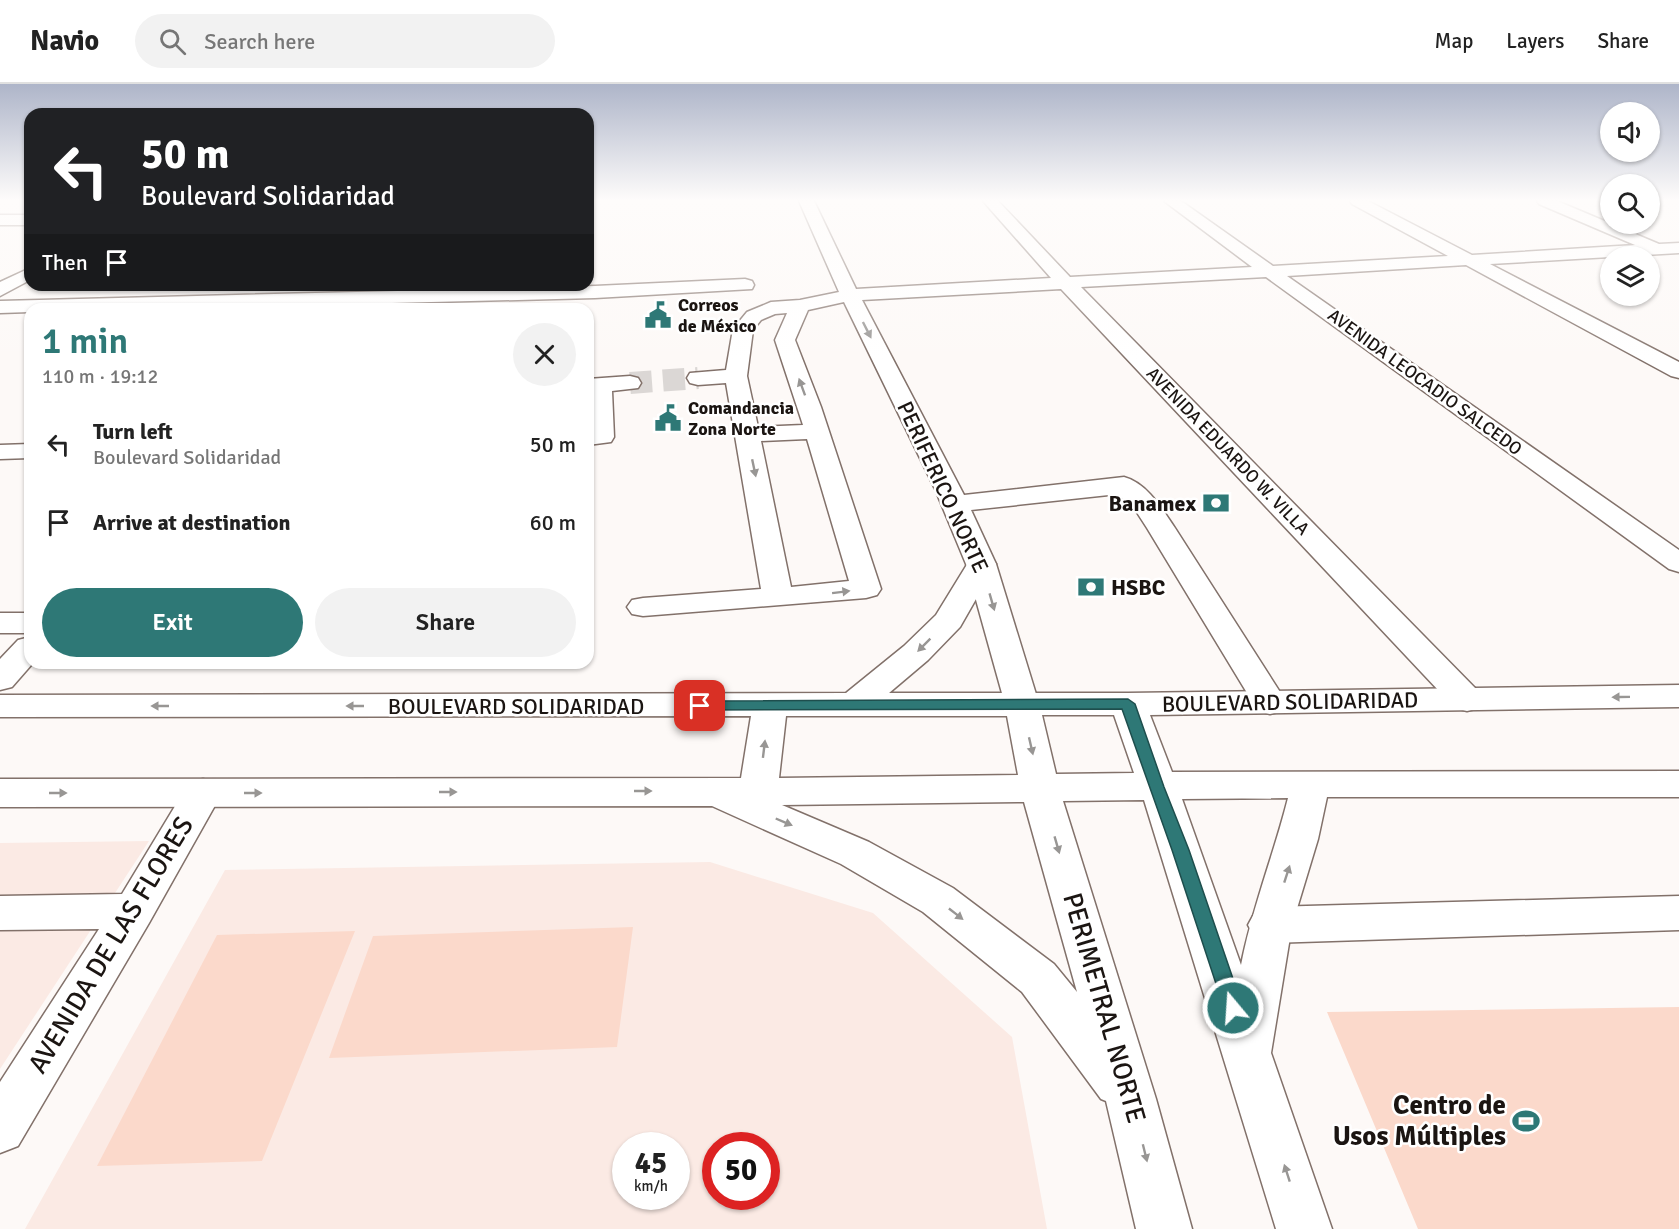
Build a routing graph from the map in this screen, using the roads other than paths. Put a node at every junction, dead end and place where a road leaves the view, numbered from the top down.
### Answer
1 (831, 254) edge
2 (1039, 254) edge
3 (1246, 254) edge
4 (1460, 254) edge
5 (1566, 254) edge
6 (1471, 260) junction
7 (1269, 271) junction
8 (24, 276) edge
9 (1065, 282) junction
10 (745, 285) dead end
11 (0, 290) edge
12 (366, 291) edge
13 (850, 295) junction
14 (463, 297) edge
15 (355, 303) edge
16 (370, 303) edge
17 (800, 306) junction
18 (0, 307) edge
19 (24, 307) edge
20 (1679, 371) edge
21 (736, 376) junction
22 (698, 378) tunnel mouth
23 (630, 383) tunnel mouth
24 (595, 385) edge
25 (816, 431) junction
26 (747, 435) junction
27 (594, 438) edge
28 (0, 452) edge
29 (24, 452) edge
30 (954, 504) junction
31 (1679, 563) edge
32 (981, 564) junction
33 (778, 597) junction
34 (644, 607) dead end
35 (0, 623) edge
36 (24, 623) edge
37 (24, 653) edge
38 (0, 679) edge
39 (1679, 696) edge
40 (1467, 700) junction
41 (1270, 702) junction
42 (1022, 704) junction
43 (1128, 704) junction
44 (854, 705) junction
45 (0, 706) edge
46 (770, 706) junction
47 (1311, 784) junction
48 (1679, 784) edge
49 (1156, 787) junction
50 (1040, 789) junction
51 (711, 791) junction
52 (758, 792) junction
53 (0, 793) edge
54 (203, 793) junction
55 (134, 911) junction
56 (0, 913) edge
57 (1679, 914) edge
58 (1270, 925) junction
59 (1248, 1054) junction
60 (1131, 1099) junction
61 (0, 1128) edge
62 (1164, 1229) edge
63 (1304, 1229) edge

1 - 13 street, PERIFERICO NORTE
2 - 9 street, AVENIDA EDUARDO W. VILLA
3 - 7 street, AVENIDA LEOCADIO SALCEDO
4 - 6 street
5 - 6 street
6 - 7 street
6 - 20 street
7 - 9 street
7 - 31 street, AVENIDA LEOCADIO SALCEDO
8 - 11 street
9 - 13 street
9 - 40 street, AVENIDA EDUARDO W. VILLA
10 - 14 street
12 - 15 street
13 - 17 street
13 -> 30 street, PERIFERICO NORTE
14 - 16 street
17 - 21 street
25 -> 17 street
18 - 19 street
21 - 22 street
21 - 26 street
23 - 24 street
24 - 27 street
25 - 26 street
33 -> 25 street
26 -> 33 street
28 - 29 street
30 - 32 street, PERIFERICO NORTE
30 - 41 street
32 -> 42 street, PERIFERICO NORTE
32 -> 44 street
33 - 34 street
35 - 36 street
37 - 38 street
39 -> 40 street, BOULEVARD SOLIDARIDAD
40 - 41 street, BOULEVARD SOLIDARIDAD
41 - 43 street, BOULEVARD SOLIDARIDAD
42 - 43 street, BOULEVARD SOLIDARIDAD
42 - 44 street, BOULEVARD SOLIDARIDAD
42 -> 50 street, PERIFERICO NORTE
43 - 49 street
44 - 46 street, BOULEVARD SOLIDARIDAD
46 -> 45 street, BOULEVARD SOLIDARIDAD
52 -> 46 street
47 - 48 street
47 - 49 street
58 -> 47 street
49 - 50 street
49 - 59 street
50 - 52 street
50 -> 60 street, PERIMETRAL NORTE
51 - 52 street
54 -> 51 street
51 -> 60 street
53 -> 54 street
54 - 55 street, AVENIDA DE LAS FLORES
55 - 56 street
55 - 61 street, AVENIDA DE LAS FLORES
57 - 58 street
58 - 59 street
63 -> 59 street
60 -> 62 street, PERIMETRAL NORTE

